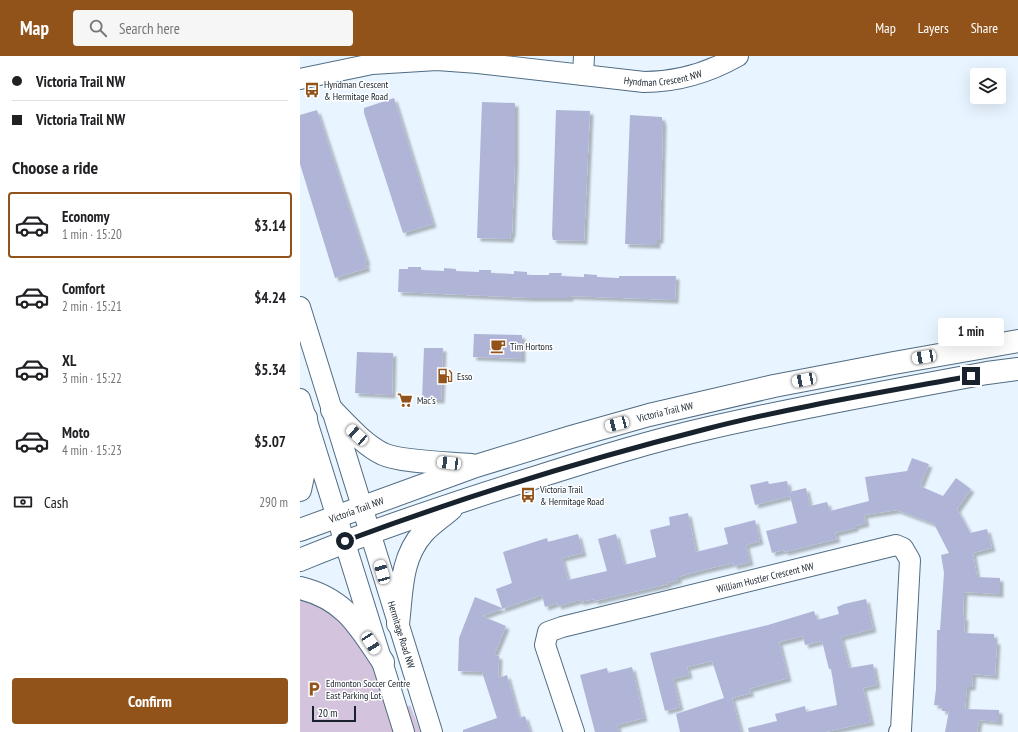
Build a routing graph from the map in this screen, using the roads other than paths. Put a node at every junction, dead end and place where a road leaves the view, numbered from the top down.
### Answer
1 (738, 56) edge
2 (584, 65) edge
3 (300, 79) edge
4 (300, 307) edge
5 (1018, 341) edge
6 (1018, 369) edge
7 (303, 408) edge
8 (332, 410) junction
9 (476, 466) junction
10 (300, 490) edge
11 (463, 500) junction
12 (362, 506) junction
13 (336, 516) junction
14 (300, 530) edge
15 (370, 532) junction
16 (345, 541) junction
17 (300, 560) edge
18 (300, 588) edge
19 (398, 624) junction
20 (383, 662) junction
21 (404, 732) edge
22 (432, 732) edge
23 (574, 732) edge
24 (899, 732) edge

1 - 2 street, Hyndman Crescent NW
2 - 3 street, Hyndman Crescent NW
4 - 8 street, Hermitage Road NW
5 - 9 main road, Victoria Trail NW
6 - 11 main road
7 - 10 main road
7 - 13 street
8 - 9 main road
8 - 12 street, Hermitage Road NW
9 - 12 main road, Victoria Trail NW
11 - 15 main road
11 - 19 main road
12 - 13 main road, Victoria Trail NW
12 - 15 street, Hermitage Road NW
13 - 14 main road, Victoria Trail NW
13 - 16 street
15 - 16 main road
15 - 19 street, Hermitage Road NW
16 - 17 main road
16 - 20 street
18 - 20 main road
19 - 22 street, Hermitage Road NW
20 - 21 street
23 - 24 street, William Hustler Crescent NW

